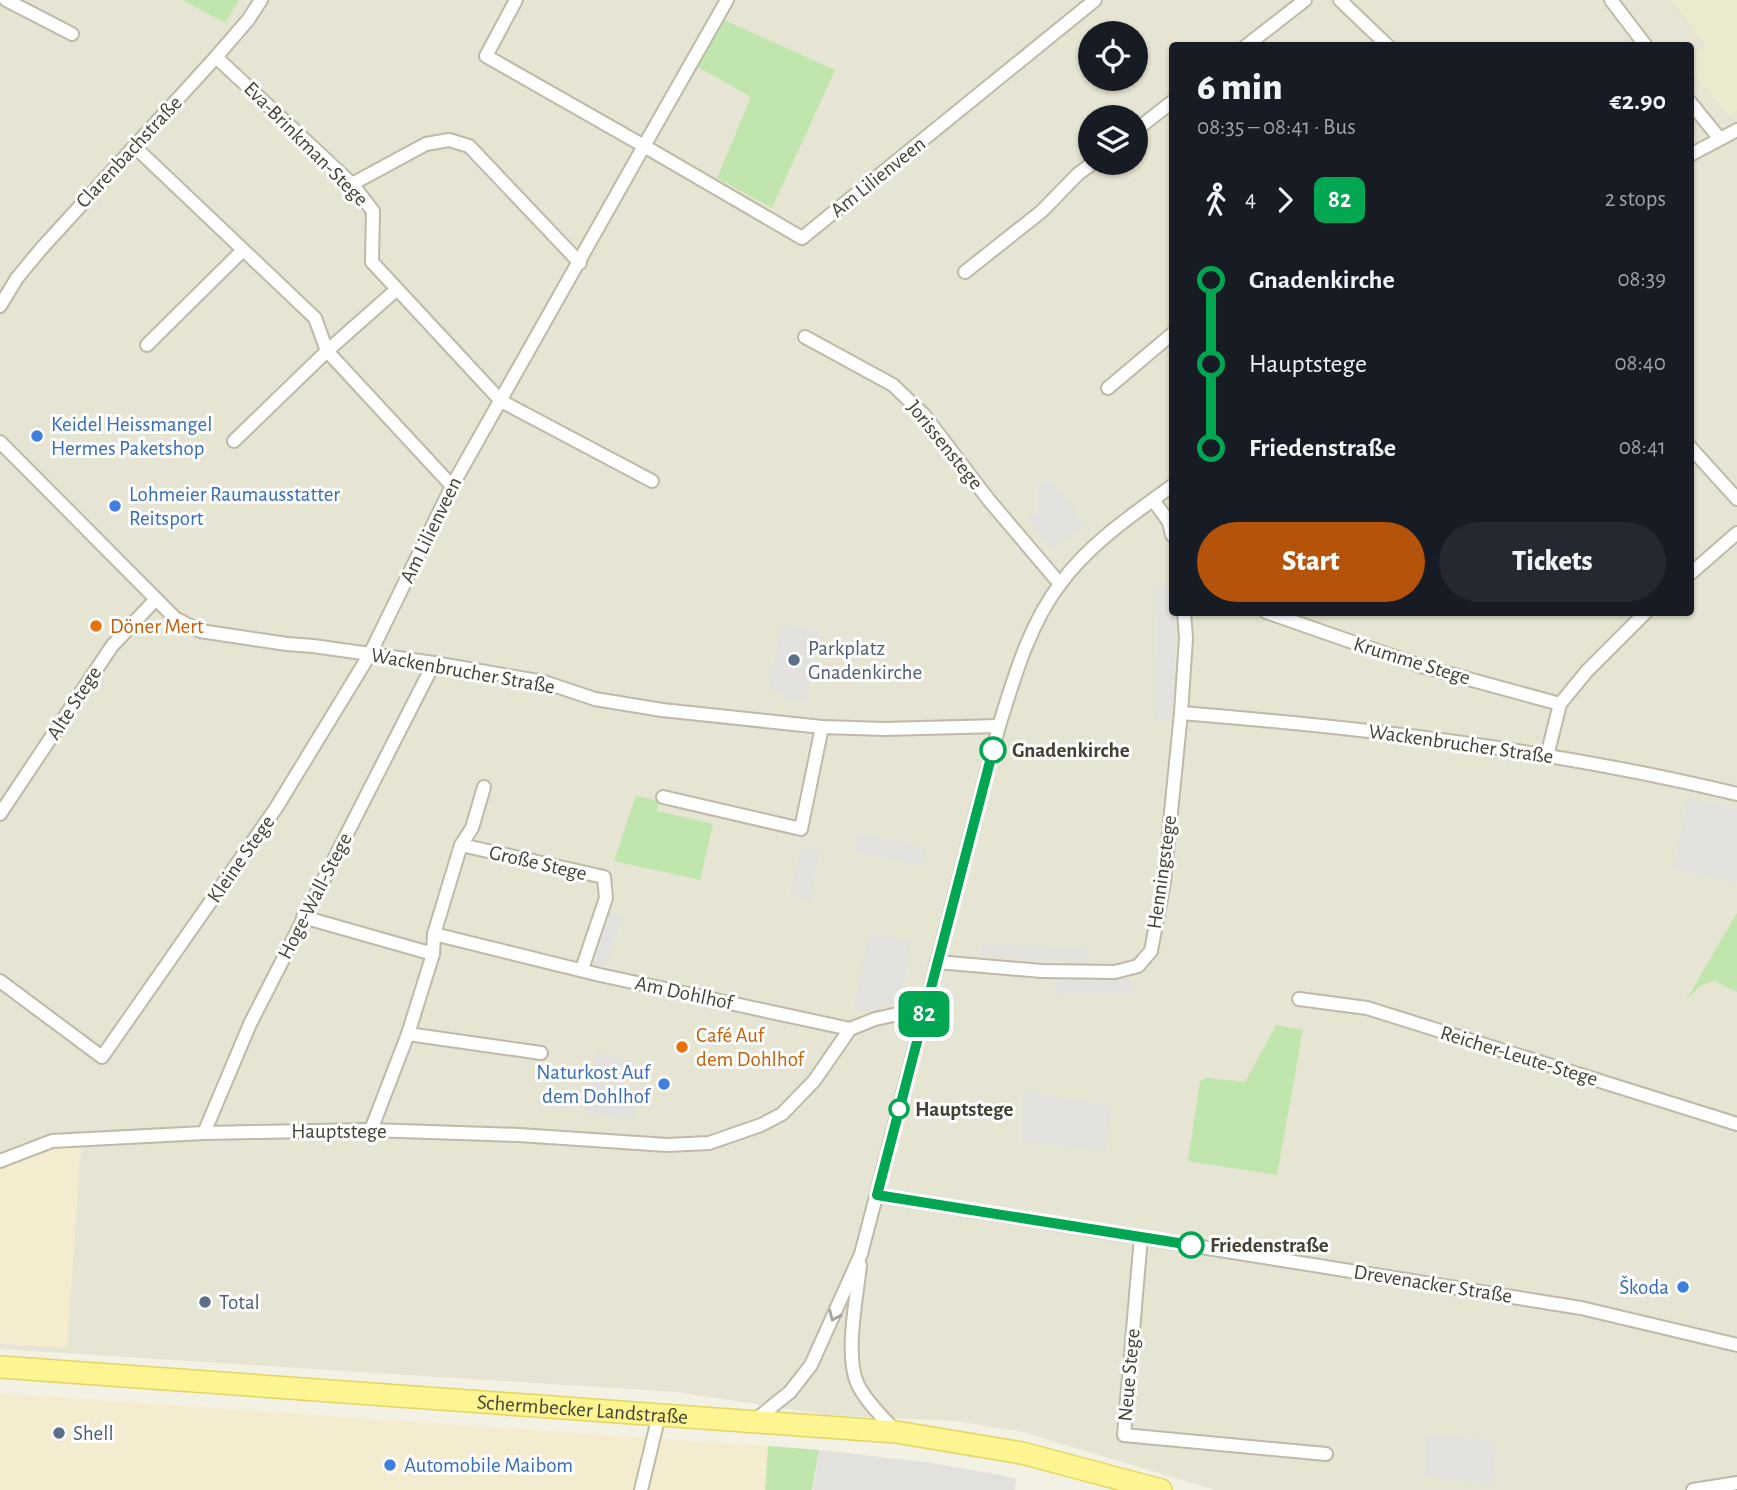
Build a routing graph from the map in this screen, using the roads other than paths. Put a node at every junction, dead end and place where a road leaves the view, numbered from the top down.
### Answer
1 (6, 0) edge
2 (261, 0) edge
3 (516, 0) edge
4 (727, 0) edge
5 (1095, 0) edge
6 (1305, 0) edge
7 (1340, 0) edge
8 (1611, 0) edge
9 (72, 34) dead end
10 (1251, 42) edge
11 (1384, 42) edge
12 (1643, 42) edge
13 (216, 57) junction
14 (1169, 104) edge
15 (1694, 107) edge
16 (1148, 121) edge
17 (1737, 130) edge
18 (1720, 139) junction
19 (644, 146) junction
20 (135, 147) junction
21 (1694, 153) edge
22 (1078, 174) edge
23 (352, 184) junction
24 (242, 251) junction
25 (580, 263) junction
26 (965, 272) dead end
27 (396, 290) junction
28 (0, 306) edge
29 (805, 337) dead end
30 (1169, 337) edge
31 (147, 345) dead end
32 (327, 351) junction
33 (1108, 388) dead end
34 (501, 401) junction
35 (234, 441) dead end
36 (0, 442) edge
37 (1694, 451) edge
38 (652, 481) dead end
39 (452, 486) junction
40 (1169, 488) edge
41 (1737, 499) edge
42 (1153, 500) junction
43 (1169, 522) edge
44 (1737, 533) edge
45 (1694, 570) edge
46 (1060, 583) junction
47 (156, 598) junction
48 (1184, 616) edge
49 (1277, 616) edge
50 (1642, 616) edge
51 (370, 654) junction
52 (434, 663) junction
53 (1560, 704) junction
54 (1181, 713) junction
55 (999, 726) junction
56 (822, 727) junction
57 (1547, 756) junction
58 (484, 787) dead end
59 (1737, 794) edge
60 (663, 797) dead end
61 (0, 814) edge
62 (461, 845) junction
63 (303, 917) junction
64 (434, 934) junction
65 (433, 954) junction
66 (937, 962) junction
67 (582, 970) junction
68 (0, 981) edge
69 (1299, 999) dead end
70 (925, 1008) junction
71 (850, 1029) junction
72 (408, 1034) junction
73 (541, 1053) dead end
74 (1737, 1124) edge
75 (371, 1130) junction
76 (204, 1133) junction
77 (0, 1161) edge
78 (877, 1195) junction
79 (1141, 1237) junction
80 (862, 1254) junction
81 (1737, 1345) edge
82 (0, 1367) edge
83 (659, 1415) junction
84 (754, 1421) junction
85 (896, 1432) junction
86 (1326, 1454) dead end
87 (1737, 1483) edge
88 (641, 1490) edge
89 (1161, 1490) edge
90 (1693, 1490) edge

1 - 9 street
2 - 13 street, Clarenbachstraße
3 - 19 street, Am Lilienveen
4 - 19 street
5 - 19 street, Am Lilienveen
6 - 10 street
7 - 11 street
8 - 12 street
13 - 20 street, Clarenbachstraße
13 - 23 street, Eva-Brinkman-Stege
14 - 16 street
15 - 18 street
17 - 18 street
18 - 21 street
19 - 25 street, Am Lilienveen
20 - 24 street
20 - 28 street, Clarenbachstraße
22 - 26 street
23 - 25 street
23 - 27 street, Eva-Brinkman-Stege
24 - 31 street
24 - 32 street
25 - 34 street, Am Lilienveen
27 - 32 street
27 - 34 street, Eva-Brinkman-Stege
29 - 46 street, Jorissenstege
30 - 33 street
32 - 35 street
32 - 39 street
34 - 38 street, Eva-Brinkman-Stege
34 - 39 street, Am Lilienveen
36 - 47 street, Wackenbrucher Straße
37 - 41 street
39 - 51 street, Am Lilienveen
40 - 42 street
42 - 43 street
42 - 46 street
44 - 45 street
46 - 55 street
47 - 51 street, Wackenbrucher Straße
47 - 61 street, Alte Stege
48 - 54 street, Henningstege
49 - 53 street, Krumme Stege
50 - 53 street
51 - 52 street, Wackenbrucher Straße
51 - 68 street, Kleine Stege
52 - 56 street, Wackenbrucher Straße
52 - 63 street, Hoge-Wall-Stege
53 - 57 street
54 - 57 street, Wackenbrucher Straße
54 - 66 street, Henningstege
55 - 56 street, Wackenbrucher Straße
55 - 66 street
56 - 60 street
57 - 59 street, Wackenbrucher Straße
58 - 62 street, Große Stege
62 - 64 street, Große Stege
62 - 67 street, Große Stege
63 - 65 street
63 - 76 street, Hoge-Wall-Stege
64 - 65 street, Große Stege
64 - 67 street
65 - 72 street, Große Stege
66 - 70 street
67 - 71 street, Am Dohlhof
69 - 74 street, Reicher-Leute-Stege
70 - 71 street
70 - 78 street
71 - 75 street, Hauptstege
72 - 73 street
72 - 75 street, Große Stege
75 - 76 street, Hauptstege
76 - 77 street, Hauptstege
78 - 79 street, Drevenacker Straße
78 - 80 street
79 - 81 street, Drevenacker Straße
79 - 86 street, Neue Stege
80 -> 84 street
80 - 85 street
82 - 83 main road, Schermbecker Landstraße
83 - 84 main road, Schermbecker Landstraße
83 - 88 street
84 - 85 main road, Schermbecker Landstraße
85 - 89 main road, Schermbecker Landstraße
87 - 90 street

